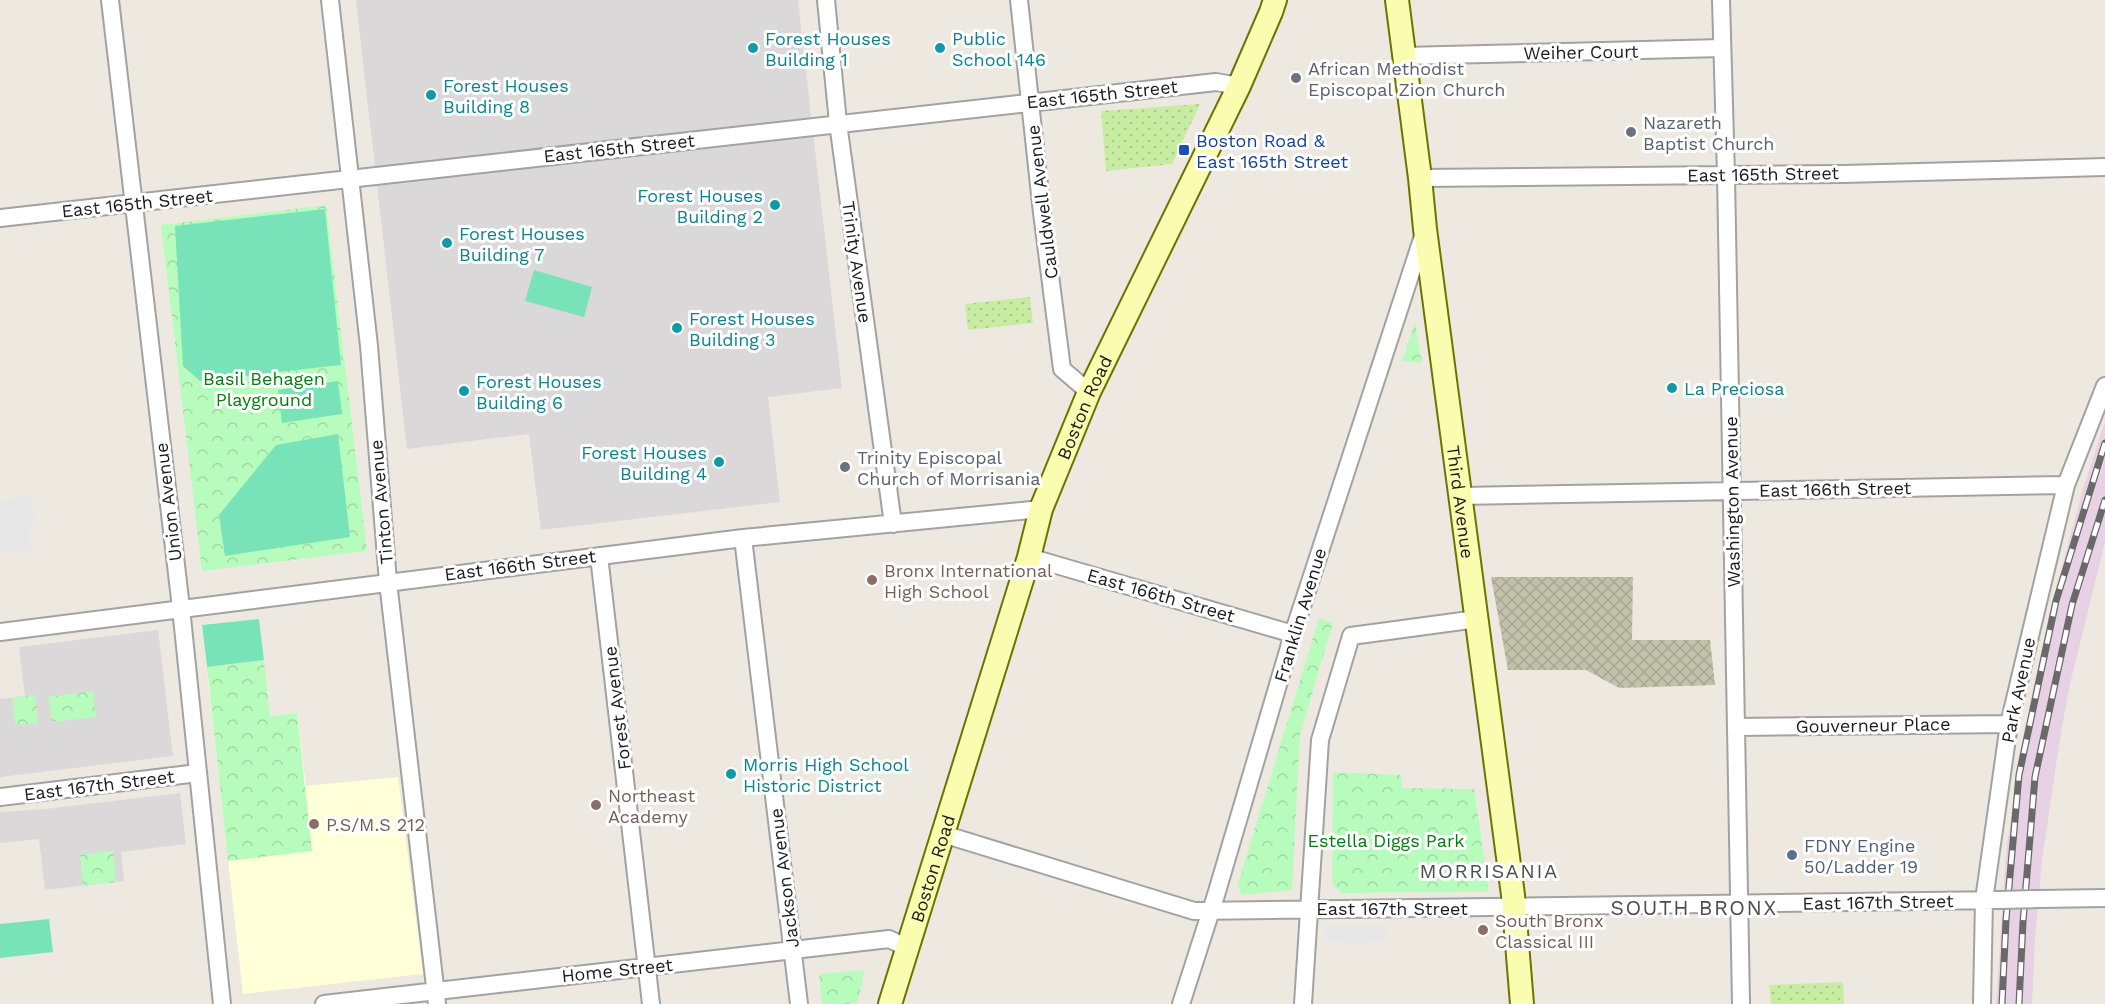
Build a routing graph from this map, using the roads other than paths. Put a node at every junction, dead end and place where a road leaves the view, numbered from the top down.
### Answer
1 (110, 0) edge
2 (330, 0) edge
3 (826, 0) edge
4 (1019, 0) edge
5 (1275, 0) edge
6 (1397, 0) edge
7 (1721, 0) edge
8 (1722, 48) junction
9 (1404, 56) junction
10 (1239, 86) junction
11 (1030, 101) junction
12 (838, 123) junction
13 (2105, 166) edge
14 (1726, 175) junction
15 (350, 178) junction
16 (1420, 178) junction
17 (133, 203) junction
18 (0, 218) edge
19 (1425, 229) junction
20 (2105, 386) edge
21 (1089, 392) junction
22 (2066, 485) junction
23 (1731, 491) junction
24 (1461, 496) junction
25 (1041, 509) junction
26 (893, 524) junction
27 (743, 538) junction
28 (599, 556) junction
29 (1029, 557) junction
30 (388, 582) junction
31 (181, 608) junction
32 (1477, 619) junction
33 (0, 632) edge
34 (1293, 634) junction
35 (2008, 724) junction
36 (1737, 727) junction
37 (198, 773) junction
38 (0, 797) edge
39 (943, 834) junction
40 (2105, 898) edge
41 (1992, 900) junction
42 (1740, 904) junction
43 (1309, 908) junction
44 (1514, 908) junction
45 (1211, 911) junction
46 (908, 948) junction
47 (793, 950) junction
48 (647, 967) junction
49 (436, 997) edge
50 (222, 1004) edge
51 (324, 1004) edge
52 (651, 1004) edge
53 (799, 1004) edge
54 (890, 1004) edge
55 (1181, 1004) edge
56 (1303, 1004) edge
57 (1522, 1004) edge
58 (1742, 1004) edge
59 (1982, 1004) edge

1 - 17 street, Union Avenue
2 - 15 street, Tinton Avenue
3 - 12 street, Trinity Avenue
4 - 11 street, Cauldwell Avenue
5 - 10 main road, Boston Road
6 - 9 main road, Third Avenue
7 - 8 street, Washington Avenue
8 - 9 street, Weiher Court
8 - 14 street, Washington Avenue
9 - 16 main road, Third Avenue
10 - 11 street, East 165th Street
10 - 21 main road, Boston Road
11 - 12 street, East 165th Street
11 - 21 street, Cauldwell Avenue
12 - 15 street, East 165th Street
12 - 26 street, Trinity Avenue
13 - 14 street, East 165th Street
14 - 16 street, East 165th Street
14 - 23 street, Washington Avenue
15 - 17 street, East 165th Street
15 - 30 street, Tinton Avenue
16 - 19 main road, Third Avenue
17 - 18 street, East 165th Street
17 - 31 street, Union Avenue
19 - 24 main road, Third Avenue
19 - 34 street, Franklin Avenue
20 - 22 street, Park Avenue
21 - 25 main road, Boston Road
22 - 23 street, East 166th Street
22 - 35 street, Park Avenue
23 - 24 street, East 166th Street
23 - 36 street, Washington Avenue
24 - 32 main road, Third Avenue
25 - 26 street, East 166th Street
25 - 29 main road, Boston Road
26 - 27 street, East 166th Street
27 - 28 street, East 166th Street
27 - 47 street, Jackson Avenue
28 - 30 street, East 166th Street
28 - 48 street, Forest Avenue
29 - 34 street, East 166th Street
29 - 39 main road, Boston Road
30 - 31 street, East 166th Street
30 - 49 street, Tinton Avenue
31 - 33 street, East 166th Street
31 - 37 street, Union Avenue
32 - 43 street
32 - 44 main road, Third Avenue
34 - 45 street, Franklin Avenue
35 - 36 street, Gouverneur Place
35 - 41 street, Park Avenue
36 - 42 street, Washington Avenue
37 - 38 street, East 167th Street
37 - 50 street, Union Avenue
39 - 45 street, East 167th Street
39 - 46 main road, Boston Road
40 - 41 street, East 167th Street, bridge
41 - 42 street, East 167th Street
41 - 59 street, Park Avenue
42 - 44 street, East 167th Street
42 - 58 street, Washington Avenue
43 - 44 street, East 167th Street
43 - 45 street, East 167th Street
43 - 56 street
44 - 57 main road, Third Avenue
45 - 55 street, Franklin Avenue
46 - 47 street, Home Street
46 - 54 main road, Boston Road
47 - 48 street, Home Street
47 - 53 street, Jackson Avenue
48 - 49 street, Home Street
48 - 52 street, Forest Avenue
49 - 51 street, Home Street

